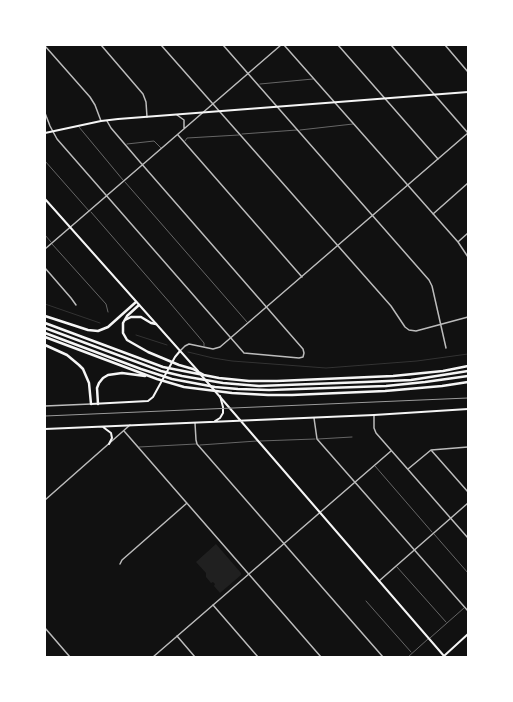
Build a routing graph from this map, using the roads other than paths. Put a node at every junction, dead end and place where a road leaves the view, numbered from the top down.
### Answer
1 (101, 45) edge
2 (161, 45) edge
3 (223, 45) edge
4 (281, 45) edge
5 (284, 45) edge
6 (338, 45) edge
7 (390, 45) edge
8 (445, 45) edge
9 (45, 46) edge
10 (468, 72) edge
11 (248, 74) junction
12 (314, 79) junction
13 (258, 84) junction
14 (468, 92) edge
15 (434, 95) junction
16 (386, 99) junction
17 (336, 103) junction
18 (213, 105) junction
19 (278, 107) junction
20 (219, 111) junction
21 (203, 112) junction
22 (45, 113) edge
23 (177, 115) junction
24 (147, 117) junction
25 (107, 120) junction
26 (101, 121) junction
27 (354, 124) junction
28 (78, 126) junction
29 (184, 128) junction
30 (298, 130) junction
31 (53, 132) junction
32 (45, 133) edge
33 (468, 133) edge
34 (178, 134) junction
35 (240, 134) junction
36 (184, 141) junction
37 (125, 144) junction
38 (161, 148) junction
39 (438, 159) junction
40 (45, 161) edge
41 (143, 164) junction
42 (124, 181) junction
43 (468, 183) edge
44 (408, 185) junction
45 (106, 196) junction
46 (45, 199) edge
47 (89, 211) junction
48 (434, 214) junction
49 (372, 216) junction
50 (71, 226) junction
51 (468, 233) edge
52 (45, 235) edge
53 (458, 242) junction
54 (52, 243) junction
55 (337, 246) junction
56 (45, 249) edge
57 (468, 257) edge
58 (45, 268) edge
59 (302, 276) junction
60 (136, 302) junction
61 (139, 305) junction
62 (76, 306) dead end
63 (266, 307) junction
64 (108, 312) dead end
65 (45, 316) edge
66 (468, 317) edge
67 (125, 320) junction
68 (45, 323) edge
69 (248, 323) junction
70 (156, 324) junction
71 (441, 324) junction
72 (45, 328) edge
73 (45, 333) edge
74 (45, 337) edge
75 (230, 338) junction
76 (45, 345) edge
77 (204, 347) junction
78 (446, 348) dead end
79 (180, 351) junction
80 (468, 366) edge
81 (468, 371) edge
82 (145, 376) junction
83 (206, 376) junction
84 (468, 376) edge
85 (468, 382) edge
86 (220, 396) junction
87 (91, 404) junction
88 (98, 404) junction
89 (45, 406) edge
90 (468, 409) edge
91 (374, 415) junction
92 (314, 417) junction
93 (240, 420) junction
94 (214, 422) junction
95 (195, 423) junction
96 (130, 425) junction
97 (102, 426) junction
98 (45, 429) edge
99 (124, 431) junction
100 (352, 437) dead end
101 (317, 438) junction
102 (257, 441) junction
103 (109, 444) junction
104 (198, 444) junction
105 (138, 447) junction
106 (468, 447) edge
107 (431, 450) junction
108 (391, 451) junction
109 (374, 465) junction
110 (408, 469) junction
111 (355, 482) junction
112 (468, 492) edge
113 (45, 500) edge
114 (187, 503) junction
115 (468, 503) edge
116 (319, 512) junction
117 (451, 518) junction
118 (433, 533) junction
119 (468, 538) edge
120 (284, 543) junction
121 (414, 550) junction
122 (120, 564) dead end
123 (396, 566) junction
124 (468, 573) edge
125 (249, 574) junction
126 (380, 580) junction
127 (366, 600) dead end
128 (213, 605) junction
129 (467, 605) edge
130 (465, 607) junction
131 (468, 611) edge
132 (447, 623) junction
133 (45, 628) edge
134 (468, 634) edge
135 (177, 636) junction
136 (429, 638) junction
137 (412, 653) junction
138 (70, 657) edge
139 (153, 657) edge
140 (195, 657) edge
141 (258, 657) edge
142 (321, 657) edge
143 (383, 657) edge
144 (408, 657) edge
145 (444, 657) edge

1 - 24 street
2 - 18 street
3 - 11 street
4 - 11 street
5 - 12 street
6 - 16 street
7 - 15 street
8 - 10 street
9 - 26 street
11 - 13 street
11 - 18 street
12 - 13 lane
12 - 17 street
13 - 19 street
14 - 15 main road
15 - 16 main road
15 - 33 street
16 - 17 main road
16 - 39 street
17 - 19 main road
17 - 27 street
18 - 20 street
18 - 21 street
19 - 20 main road
19 - 30 street
20 - 21 main road
20 - 35 street
21 - 23 main road
21 - 29 street
22 - 31 street
23 - 24 main road
23 - 29 street
24 - 25 main road
25 - 26 main road
25 - 37 street
26 - 28 main road
27 - 30 lane
27 - 44 street
28 - 31 main road
28 - 42 lane
29 - 34 street
30 - 35 lane
30 - 49 street
31 - 32 main road
31 - 45 street
33 - 39 street
34 - 36 street
34 - 38 street
35 - 36 lane
35 - 55 street
36 - 59 street
37 - 38 lane
37 - 41 street
38 - 41 street
39 - 44 street
40 - 47 lane
41 - 42 street
41 - 63 street
42 - 45 street
42 - 69 lane
43 - 48 street
44 - 48 street
44 - 49 street
45 - 47 street
45 - 75 street
46 - 50 main road
47 - 50 street
47 - 77 lane
48 - 53 street
49 - 55 street
49 - 71 street
50 - 54 street
50 - 60 main road
51 - 53 street
52 - 54 lane
53 - 57 street
54 - 56 street
54 - 64 lane
55 - 59 street
55 - 71 street
58 - 62 street
59 - 63 street
60 - 61 main road
60 - 65 highway
61 - 67 highway
61 - 70 main road
63 - 69 street
63 - 75 street
66 - 71 street
67 - 70 highway
67 - 83 highway
68 - 83 highway
69 - 75 street
70 - 79 main road
71 - 78 street
72 - 81 highway
73 - 84 highway
74 - 82 highway
75 - 77 street
76 - 87 highway
77 - 79 street
79 - 86 main road
79 - 88 main road
80 - 83 highway
82 - 85 highway
82 - 88 highway
86 - 93 main road
86 - 94 main road
87 - 88 main road
87 - 89 street
90 - 91 main road
91 - 92 main road
91 - 108 street
92 - 93 main road
92 - 101 street
93 - 94 main road
93 - 102 main road
94 - 95 main road
95 - 96 main road
95 - 104 street
96 - 97 main road
96 - 99 street
97 - 98 main road
97 - 103 main road
99 - 103 street
99 - 105 street
100 - 101 lane
101 - 102 lane
101 - 111 street
102 - 104 lane
102 - 116 main road
103 - 113 street
104 - 105 lane
104 - 120 street
105 - 114 street
106 - 107 street
107 - 110 street
107 - 112 street
108 - 109 street
108 - 110 street
109 - 111 street
109 - 118 lane
110 - 117 street
111 - 116 street
111 - 121 street
114 - 122 street
114 - 125 street
115 - 117 street
116 - 120 street
116 - 126 main road
117 - 118 street
117 - 119 street
118 - 121 street
118 - 124 lane
120 - 125 street
120 - 143 street
121 - 123 street
121 - 130 street
123 - 126 street
123 - 132 lane
125 - 128 street
125 - 142 street
126 - 136 main road
127 - 137 lane
128 - 135 street
128 - 141 street
129 - 130 lane
130 - 131 street
130 - 132 lane
132 - 136 lane
133 - 138 street
134 - 145 main road
135 - 139 street
135 - 140 street
136 - 137 lane
136 - 145 main road
137 - 144 lane

